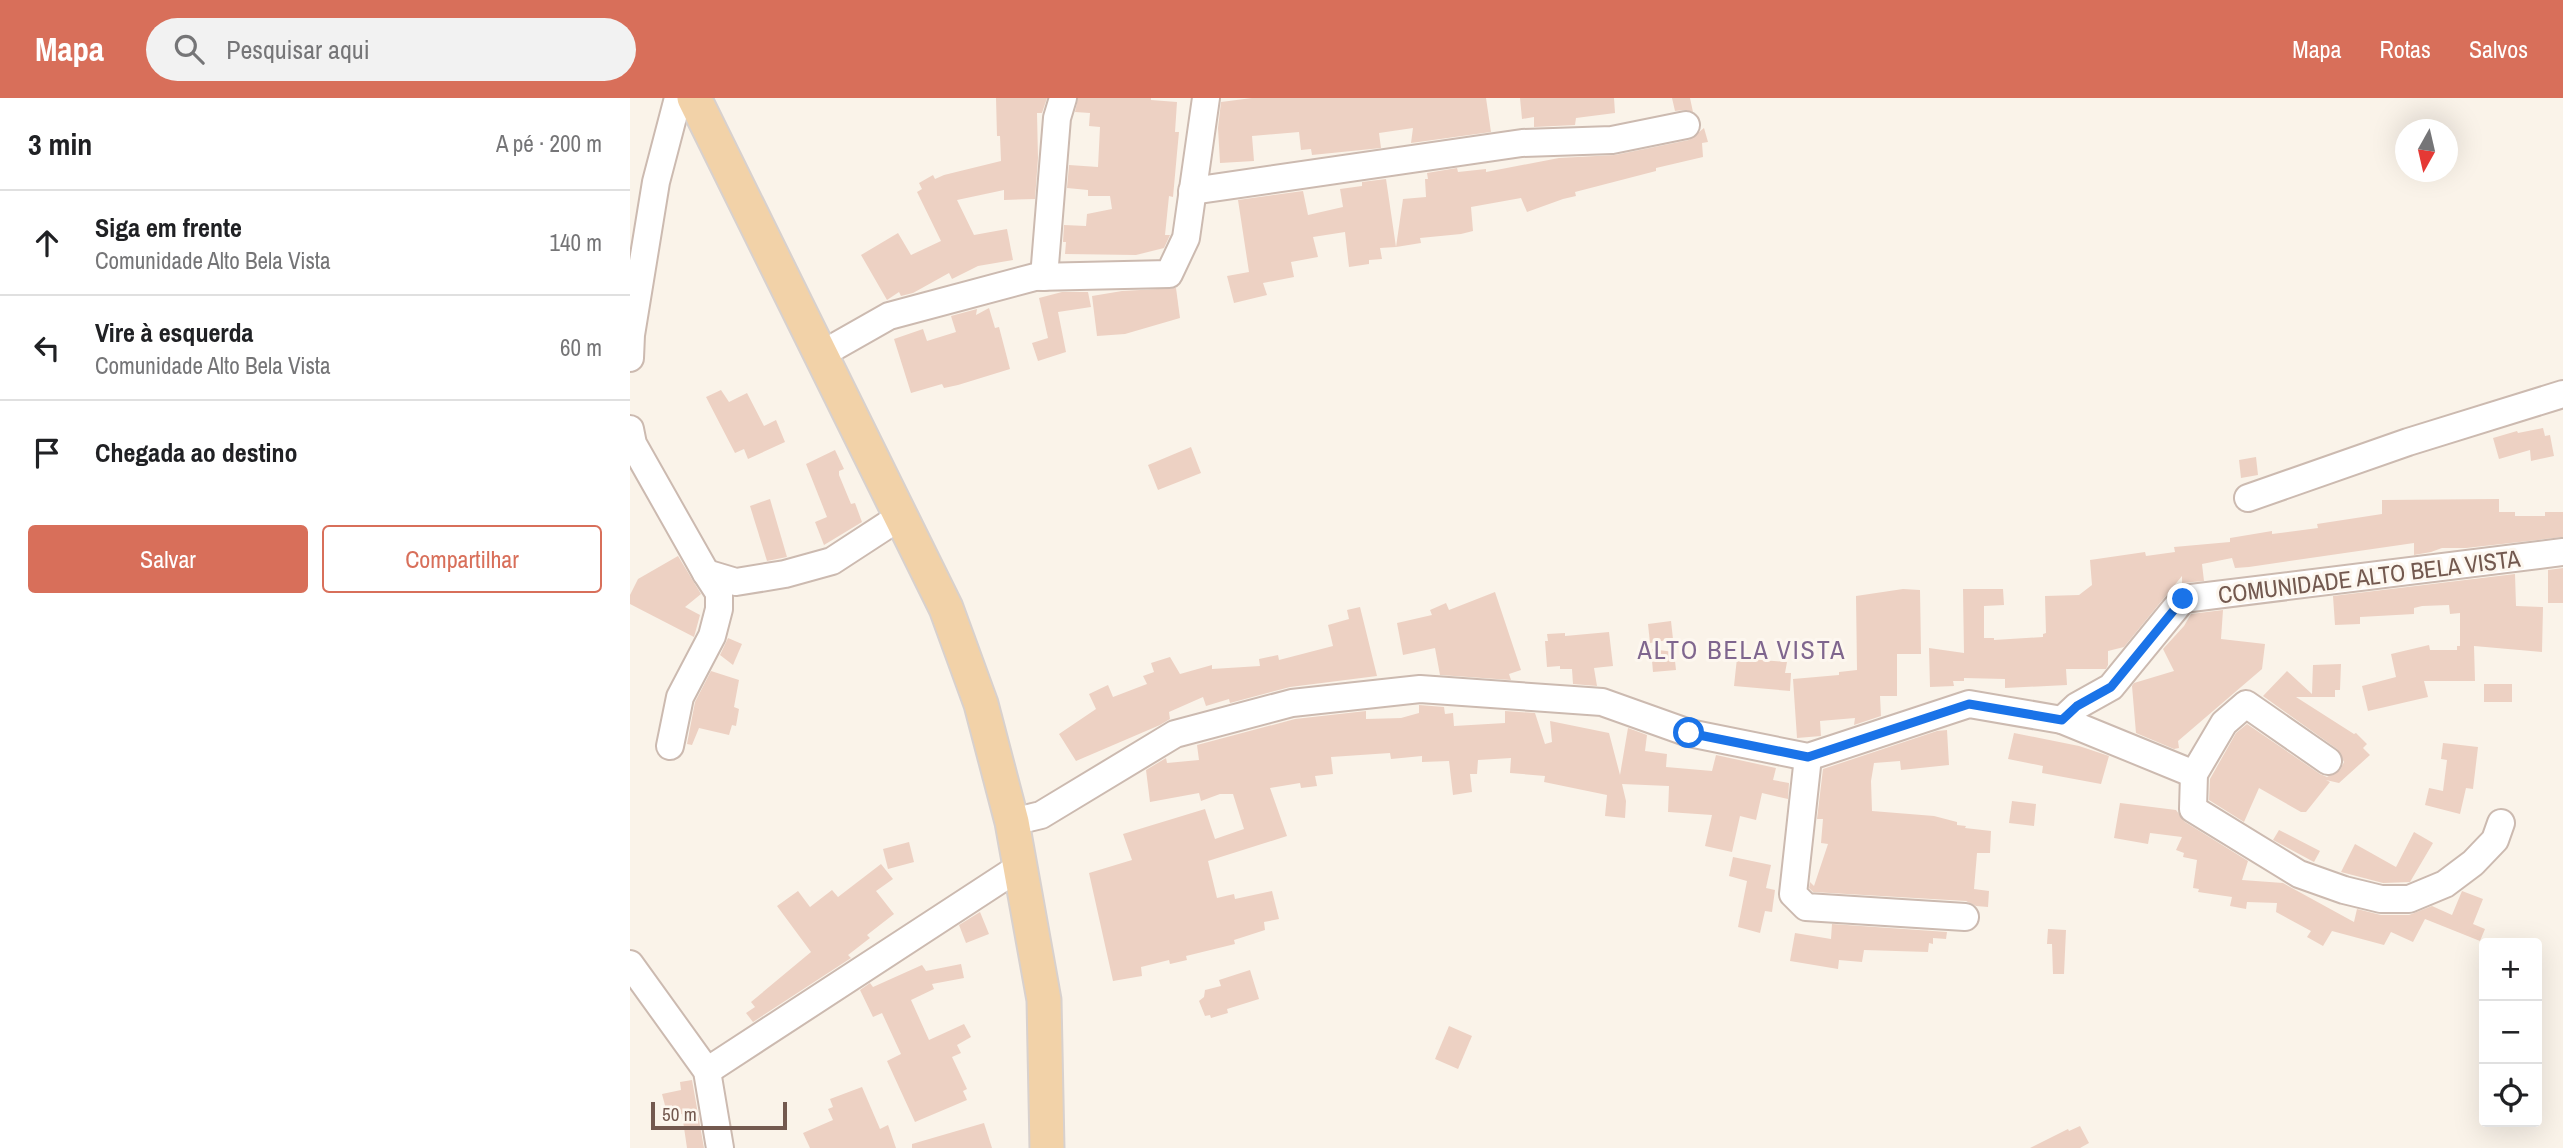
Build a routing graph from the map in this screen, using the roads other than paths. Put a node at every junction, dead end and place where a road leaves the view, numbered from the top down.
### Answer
1 (678, 98) edge
2 (694, 98) edge
3 (1062, 98) edge
4 (1206, 98) edge
5 (1686, 125) dead end
6 (1192, 191) junction
7 (1044, 277) junction
8 (822, 354) junction
9 (630, 358) edge
10 (2563, 394) edge
11 (630, 429) edge
12 (2248, 498) dead end
13 (901, 516) junction
14 (2563, 552) edge
15 (720, 583) junction
16 (2062, 720) junction
17 (670, 746) dead end
18 (1808, 757) junction
19 (2328, 761) dead end
20 (2194, 774) junction
21 (1012, 822) junction
22 (2501, 823) dead end
23 (1021, 866) junction
24 (1965, 917) dead end
25 (630, 964) edge
26 (708, 1071) junction
27 (720, 1148) edge
28 (1046, 1148) edge

1 - 9 street
2 - 8 main road
3 - 7 street
4 - 6 street
5 - 6 street
6 - 7 street
7 - 8 street
8 - 13 main road
10 - 12 street
11 - 15 street
13 - 15 street
13 - 21 main road
14 - 16 street, COMUNIDADE ALTO BELA VISTA
15 - 17 street
16 - 18 street
16 - 20 street
18 - 21 street
18 - 24 street
19 - 20 street
20 - 22 street
21 - 23 main road
23 - 26 street
23 - 28 main road
25 - 26 street
26 - 27 street

